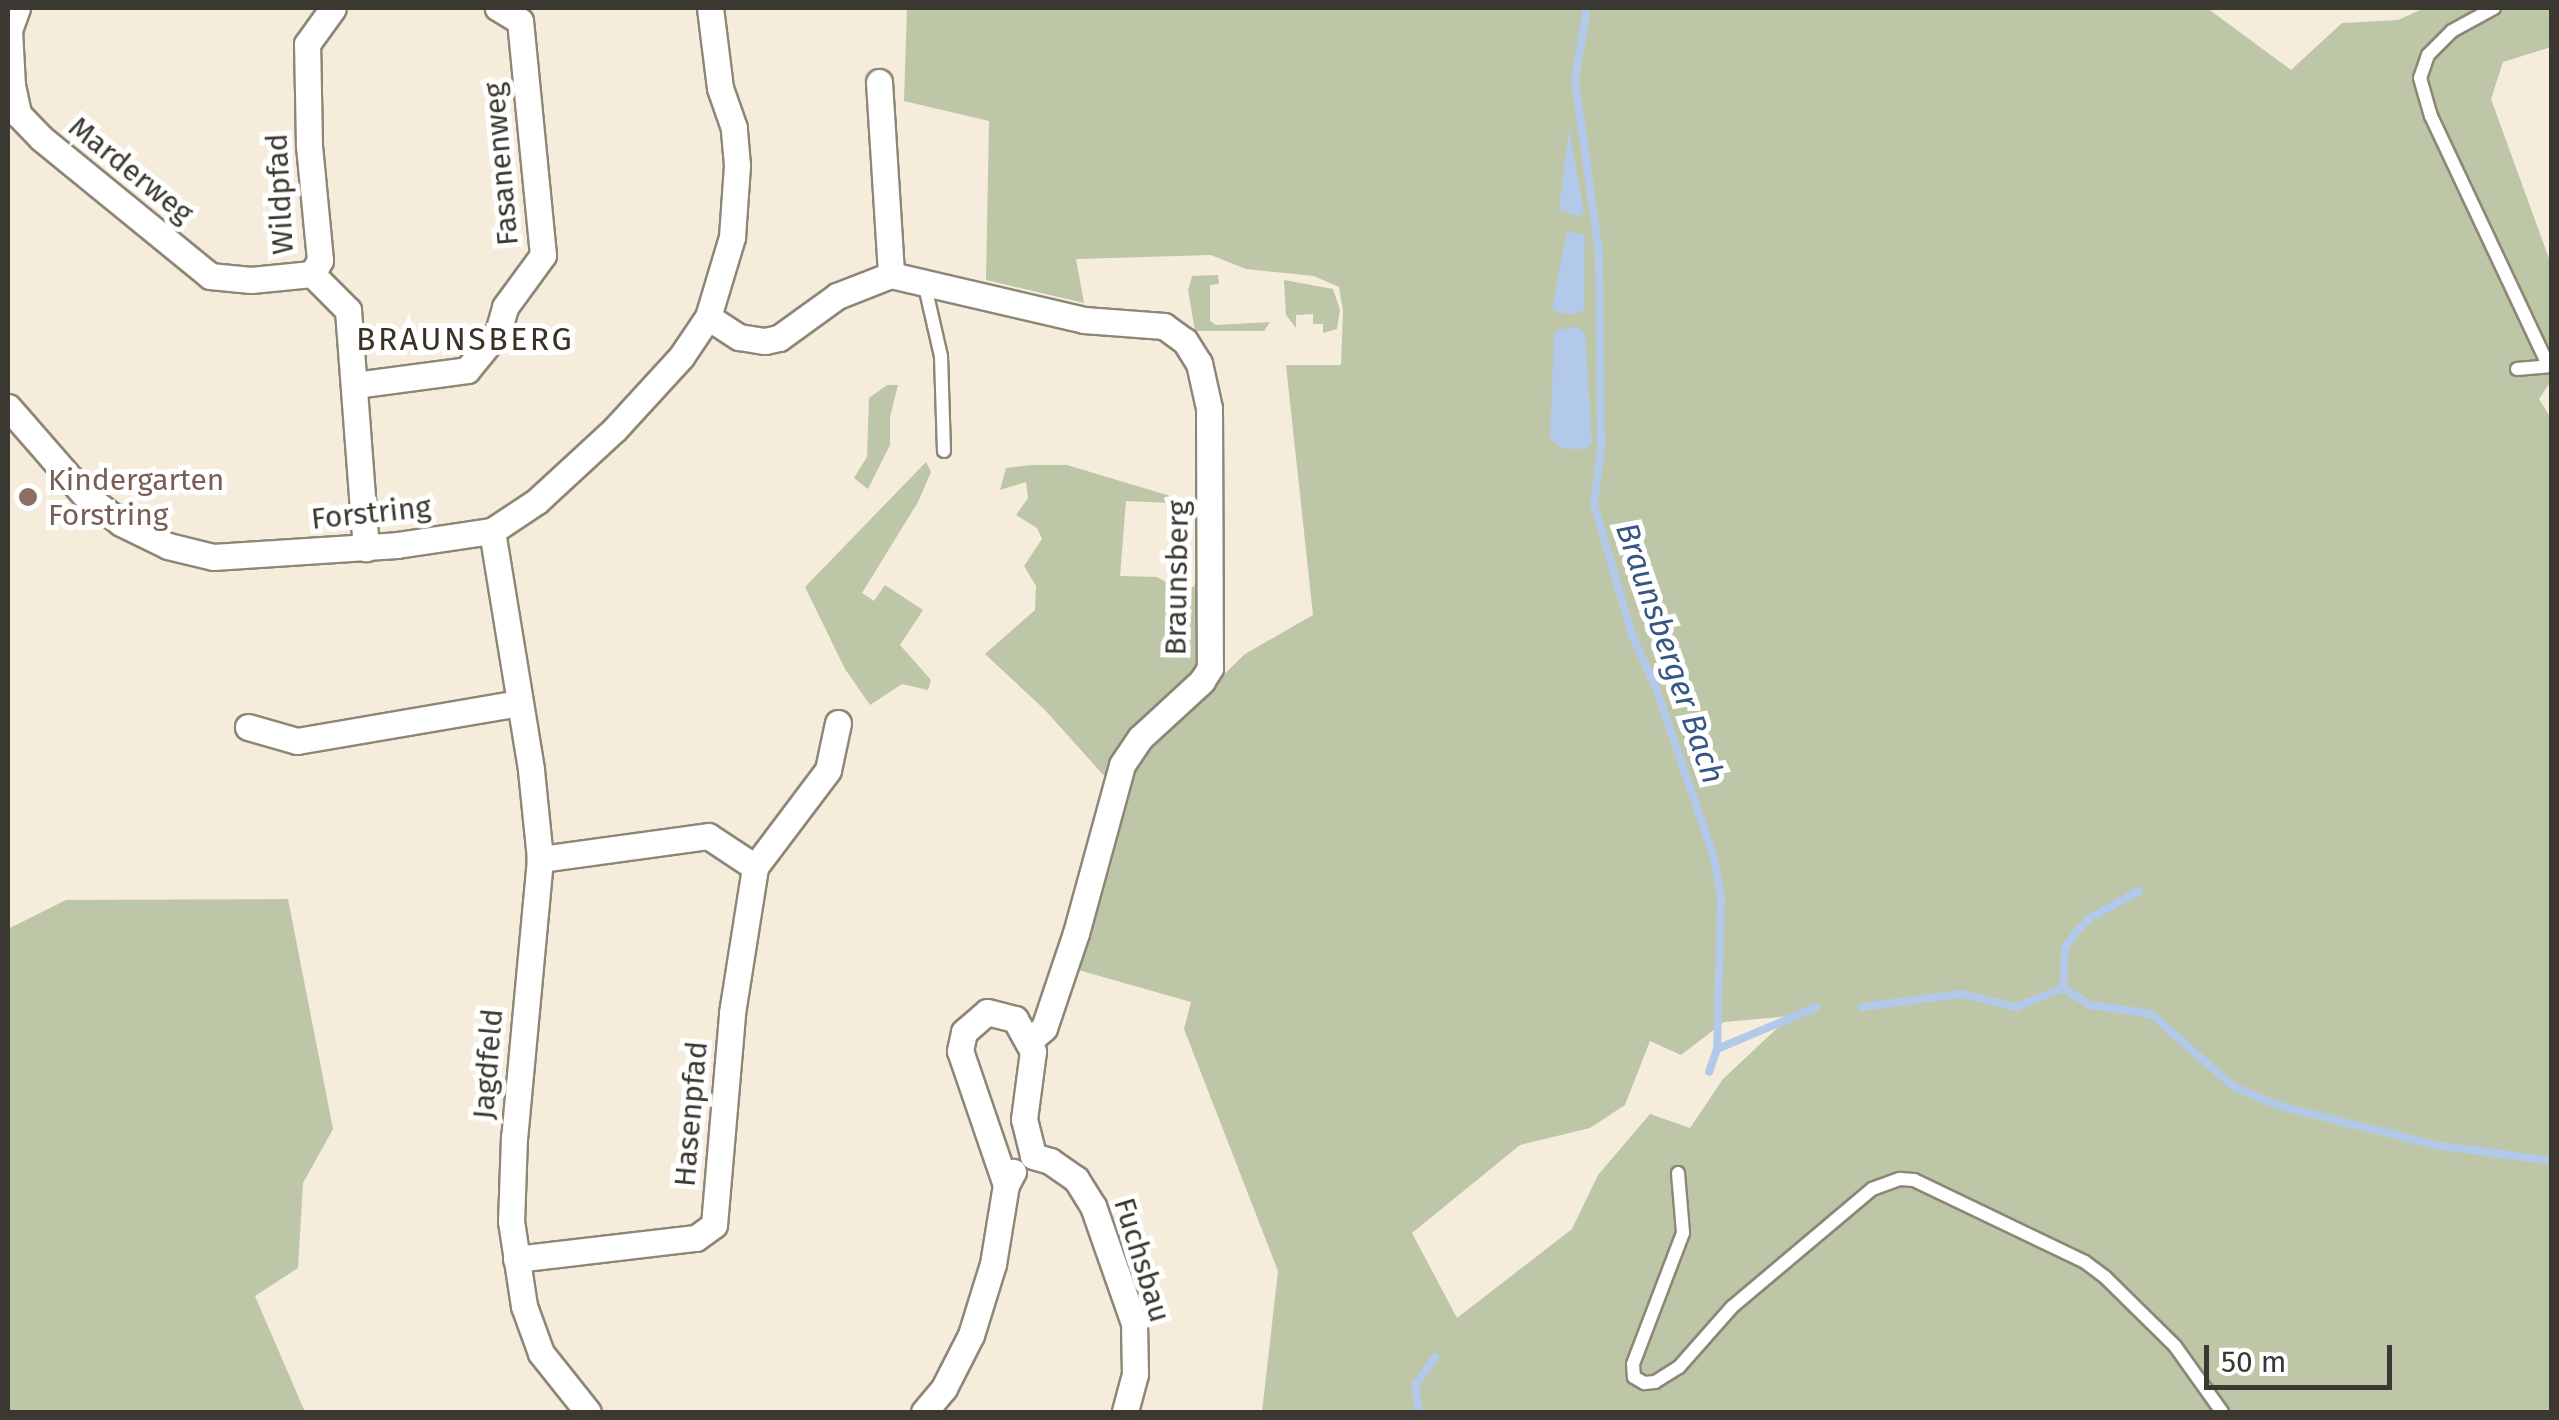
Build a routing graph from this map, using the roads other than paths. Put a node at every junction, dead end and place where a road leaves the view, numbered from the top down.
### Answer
1 (17, 8) edge
2 (333, 8) edge
3 (498, 8) edge
4 (710, 8) edge
5 (2494, 8) edge
6 (879, 82) dead end
7 (312, 274) junction
8 (891, 274) junction
9 (924, 280) junction
10 (708, 317) junction
11 (2550, 366) edge
12 (2517, 369) dead end
13 (355, 384) junction
14 (8, 407) edge
15 (944, 450) dead end
16 (492, 531) junction
17 (366, 548) junction
18 (520, 703) junction
19 (838, 723) dead end
20 (248, 727) dead end
21 (540, 859) junction
22 (755, 867) junction
23 (1029, 1041) junction
24 (1033, 1156) junction
25 (1678, 1173) dead end
26 (1006, 1185) junction
27 (516, 1259) junction
28 (588, 1412) edge
29 (924, 1412) edge
30 (1126, 1412) edge
31 (2222, 1412) edge

1 - 7 street, Marderweg
2 - 7 street, Wildpfad
3 - 13 street, Fasanenweg
4 - 10 street, Forstring
5 - 11 lane
6 - 8 street
7 - 13 street, Wildpfad
8 - 9 street, Braunsberg
8 - 10 street
9 - 15 lane
9 - 23 street, Braunsberg
10 - 16 street, Forstring
11 - 12 lane
13 - 17 street, Wildpfad
14 - 17 street, Forstring
16 - 17 street, Forstring
16 - 18 street, Jagdfeld
18 - 20 street
18 - 21 street, Jagdfeld
19 - 22 street, Hasenpfad
21 - 22 street
21 - 27 street, Jagdfeld
22 - 27 street, Hasenpfad
23 - 24 street
23 - 26 street
24 - 26 street
24 - 30 street, Fuchsbau
25 - 31 lane
26 - 29 street
27 - 28 street, Jagdfeld

